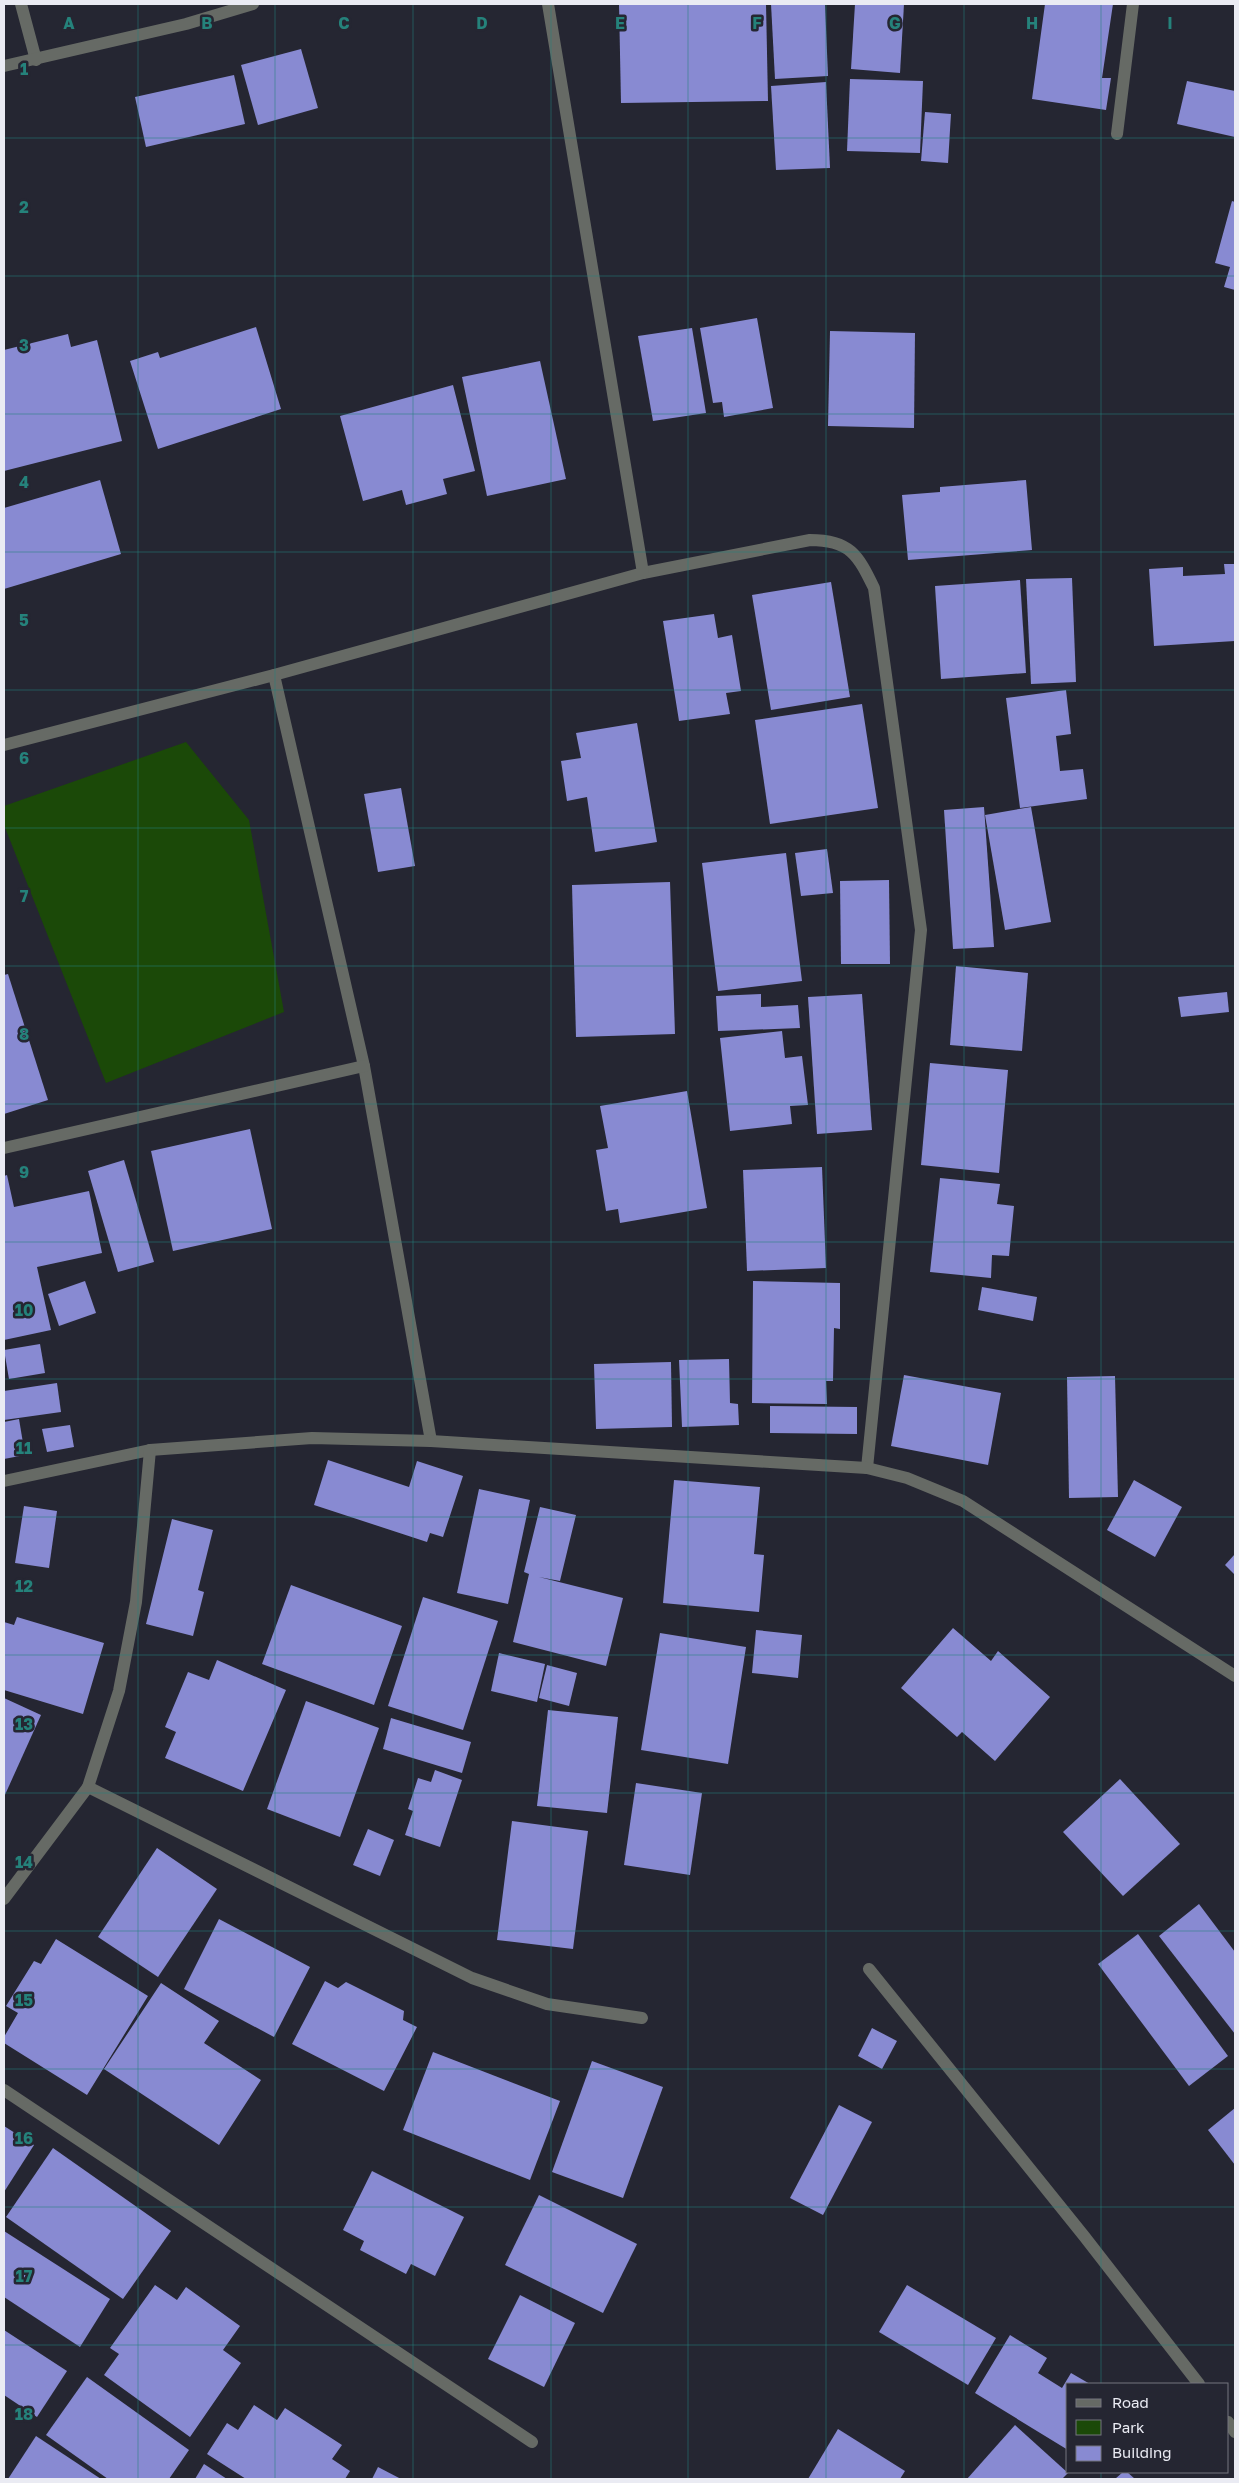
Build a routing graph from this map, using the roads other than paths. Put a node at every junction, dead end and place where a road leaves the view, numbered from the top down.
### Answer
1 (22, 4) edge
2 (253, 4) edge
3 (548, 4) edge
4 (1133, 4) edge
5 (36, 60) junction
6 (4, 66) edge
7 (1117, 134) dead end
8 (643, 573) junction
9 (274, 675) junction
10 (4, 745) edge
11 (364, 1066) junction
12 (4, 1148) edge
13 (430, 1441) junction
14 (150, 1450) junction
15 (867, 1468) junction
16 (4, 1481) edge
17 (1235, 1676) edge
18 (88, 1787) junction
19 (4, 1899) edge
20 (868, 1970) dead end
21 (642, 2018) dead end
22 (4, 2090) edge
23 (1197, 2383) edge
24 (532, 2442) dead end

1 - 5 street
2 - 5 street
3 - 8 street
4 - 7 street
5 - 6 street
8 - 9 street
8 - 15 street
9 - 10 street
9 - 11 street
11 - 12 street
11 - 13 street
13 - 14 street
13 - 15 street
14 - 16 street
14 - 18 street
15 - 17 street
18 - 19 street
18 - 21 street
20 - 23 street
22 - 24 street

